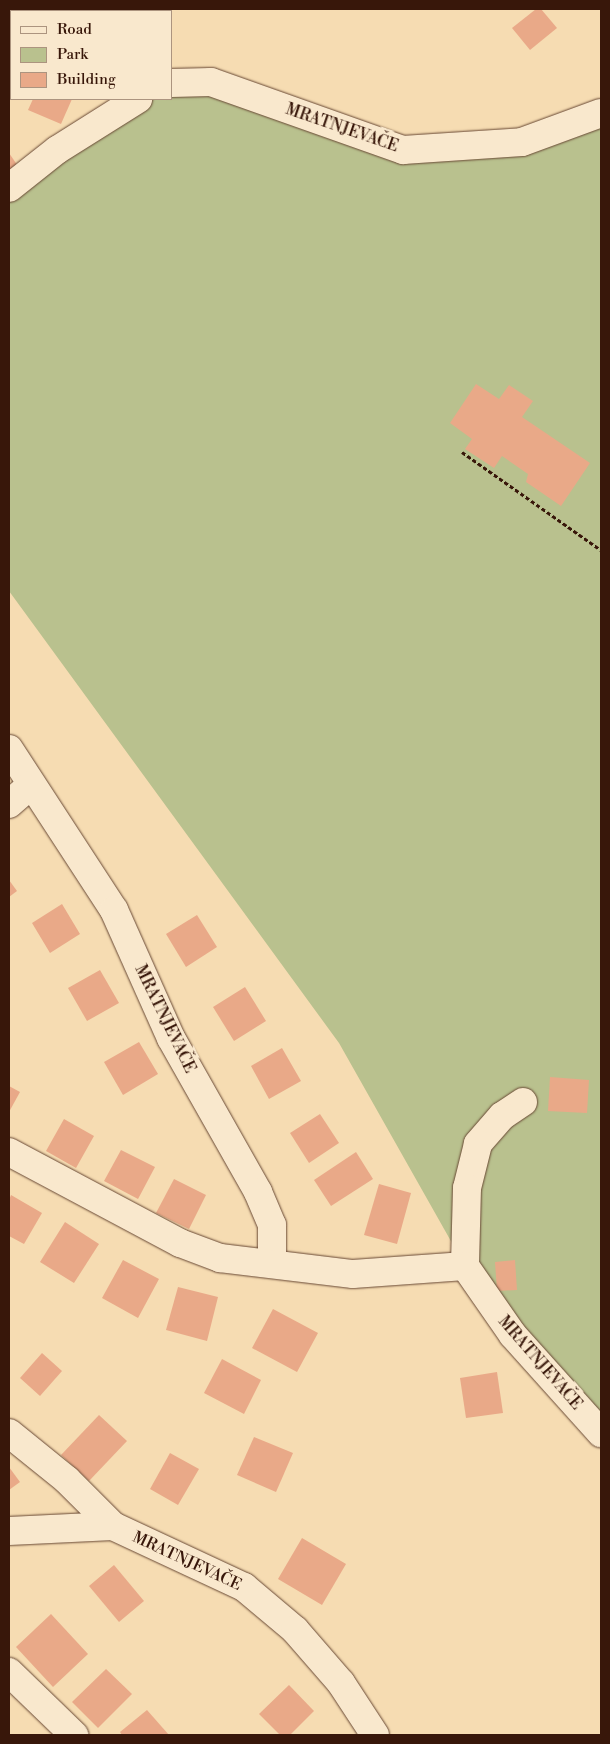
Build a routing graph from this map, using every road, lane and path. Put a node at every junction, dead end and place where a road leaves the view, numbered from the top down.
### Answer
1 (172, 83) edge
2 (136, 100) edge
3 (601, 113) edge
4 (9, 188) edge
5 (462, 452) dead end
6 (601, 550) edge
7 (9, 749) edge
8 (31, 785) junction
9 (9, 804) edge
10 (523, 1102) dead end
11 (9, 1152) edge
12 (272, 1263) junction
13 (465, 1266) junction
14 (9, 1433) edge
15 (601, 1433) edge
16 (113, 1526) junction
17 (9, 1531) edge
18 (9, 1672) edge
19 (74, 1735) edge
20 (375, 1735) edge

1 - 3 street, MRATNJEVAČE
2 - 4 street
5 - 6 path
7 - 8 street, MRATNJEVAČE
8 - 9 street
8 - 12 street, MRATNJEVAČE
10 - 13 street
11 - 12 street
12 - 13 street
13 - 15 street, MRATNJEVAČE
14 - 16 street, MRATNJEVAČE
16 - 17 street, MRATNJEVAČE
16 - 20 street, MRATNJEVAČE
18 - 19 street

